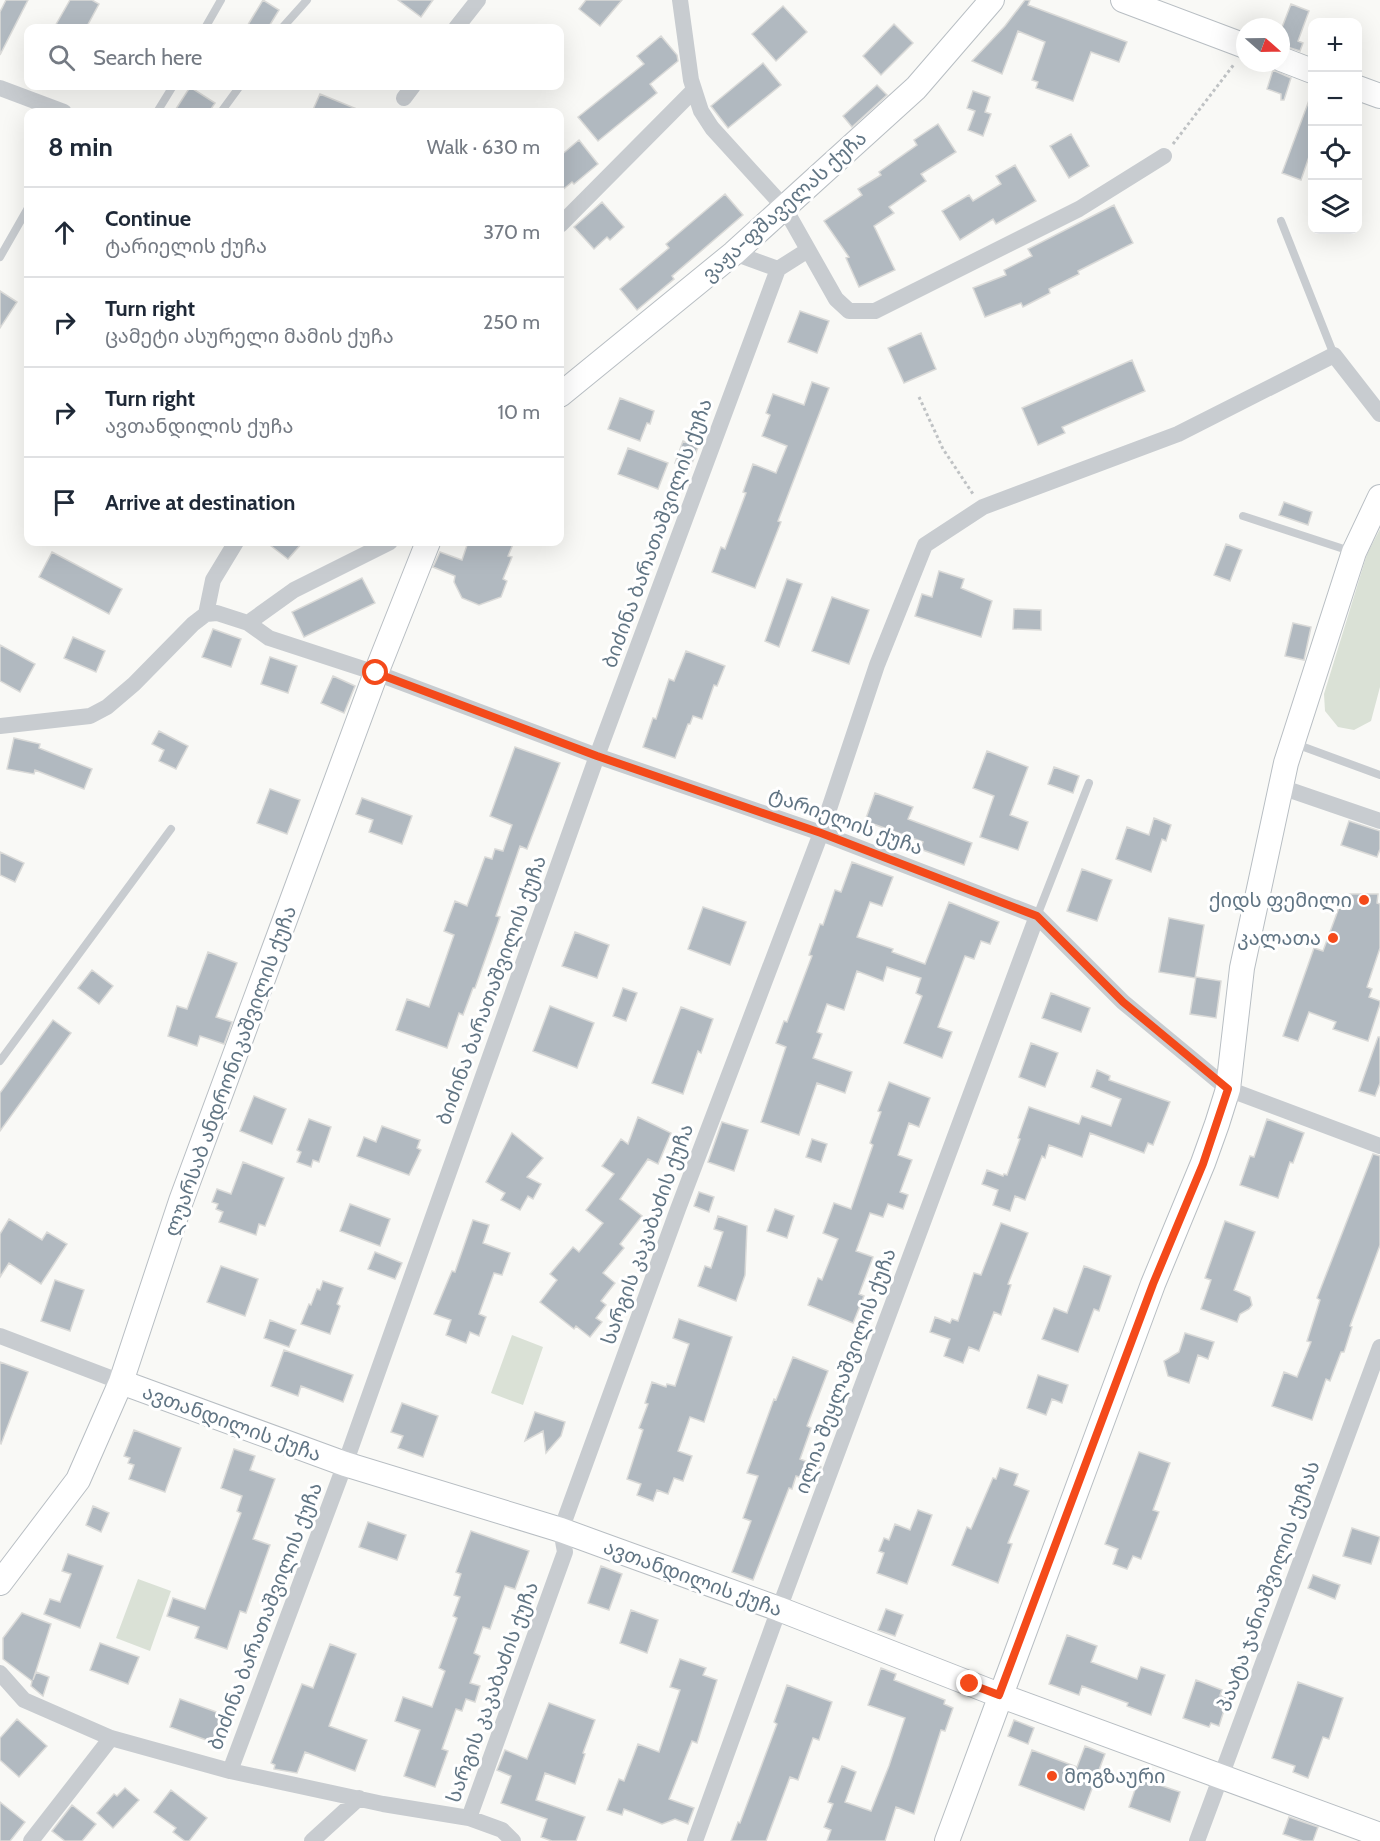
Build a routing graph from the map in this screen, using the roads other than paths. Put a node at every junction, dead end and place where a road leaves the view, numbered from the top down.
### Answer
1 (221, 0) edge
2 (307, 0) edge
3 (478, 0) edge
4 (680, 0) edge
5 (992, 0) edge
6 (1123, 0) edge
7 (207, 24) edge
8 (286, 24) edge
9 (459, 24) edge
10 (1236, 49) edge
11 (1290, 62) edge
12 (1308, 69) edge
13 (0, 88) edge
14 (1362, 89) edge
15 (170, 90) edge
16 (237, 90) edge
17 (694, 90) junction
18 (1380, 96) edge
19 (53, 108) edge
20 (159, 108) edge
21 (224, 108) edge
22 (1164, 156) road end
23 (784, 207) junction
24 (24, 215) edge
25 (564, 221) edge
26 (1281, 221) dead end
27 (808, 250) junction
28 (734, 253) junction
29 (0, 257) edge
30 (778, 269) junction
31 (1334, 354) junction
32 (564, 391) edge
33 (1380, 414) edge
34 (1380, 497) edge
35 (1243, 516) dead end
36 (234, 546) edge
37 (382, 546) edge
38 (426, 546) edge
39 (1354, 552) junction
40 (206, 614) junction
41 (248, 623) junction
42 (376, 673) junction
43 (0, 726) edge
44 (1293, 743) junction
45 (597, 756) junction
46 (1380, 775) edge
47 (1089, 783) dead end
48 (1281, 787) junction
49 (1380, 821) edge
50 (171, 829) dead end
51 (821, 833) junction
52 (1037, 916) junction
53 (0, 1061) edge
54 (1228, 1089) junction
55 (1380, 1146) edge
56 (0, 1336) edge
57 (1380, 1347) edge
58 (121, 1382) junction
59 (345, 1464) junction
60 (561, 1530) junction
61 (0, 1583) edge
62 (779, 1609) junction
63 (0, 1673) edge
64 (999, 1695) junction
65 (111, 1738) junction
66 (230, 1771) junction
67 (1220, 1777) junction
68 (359, 1798) junction
69 (469, 1818) junction
70 (1380, 1835) edge
71 (31, 1841) edge
72 (312, 1841) edge
73 (513, 1841) edge
74 (695, 1841) edge
75 (946, 1841) edge
76 (1197, 1841) edge

1 - 7 lane
2 - 8 lane
3 - 9 street
4 - 17 street
5 - 23 street, ვაჟა-ფშაველას ქუჩა
6 - 10 street
11 - 12 street
13 - 19 street
14 - 18 street
15 - 20 lane
16 - 21 lane
17 - 23 street
17 - 25 street
22 - 27 street
23 - 27 street
23 - 28 street, ვაჟა-ფშაველას ქუჩა
24 - 29 lane
26 - 31 lane
27 - 30 street
28 - 30 street
28 - 32 street, ვაჟა-ფშაველას ქუჩა
30 - 45 street, ბიძინა ბარათაშვილის ქუჩა
31 - 33 street
31 - 51 street, სარგის კაკაბაძის ქუჩა
34 - 39 street
35 - 39 lane
36 - 40 street
37 - 41 street
38 - 42 street, ლუარსაბ ანდრონიკაშვილის ქუჩა
39 - 44 street
40 - 41 street
40 - 43 street
41 - 42 street, ტარიელის ქუჩა
42 - 45 street, ტარიელის ქუჩა
42 - 58 street, ლუარსაბ ანდრონიკაშვილის ქუჩა
44 - 46 lane
44 - 48 street
45 - 51 street, ტარიელის ქუჩა
45 - 59 street, ბიძინა ბარათაშვილის ქუჩა
47 - 52 lane
48 - 49 street
48 - 54 street
50 - 53 lane
51 - 52 street, ტარიელის ქუჩა
51 - 60 street, სარგის კაკაბაძის ქუჩა
52 - 54 street, ტარიელის ქუჩა
52 - 62 street, ილია შეყლაშვილის ქუჩა
54 - 55 street, ტარიელის ქუჩა
54 - 64 street
56 - 58 street, ავთანდილის ქუჩა
57 - 67 street, პაატა ჯანიაშვილის ქუჩას
58 - 59 street, ავთანდილის ქუჩა
58 - 61 street, ლუარსაბ ანდრონიკაშვილის ქუჩა
59 - 60 street, ავთანდილის ქუჩა
59 - 66 street, ბიძინა ბარათაშვილის ქუჩა
60 - 62 street, ავთანდილის ქუჩა
60 - 69 street, სარგის კაკაბაძის ქუჩა
62 - 64 street, ავთანდილის ქუჩა
62 - 74 street, ილია შეყლაშვილის ქუჩა
63 - 65 street
64 - 67 street, ავთანდილის ქუჩა
64 - 75 street
65 - 66 street
65 - 71 street
66 - 68 street
67 - 70 street, ავთანდილის ქუჩა
67 - 76 street, პაატა ჯანიაშვილის ქუჩას
68 - 69 street
68 - 72 street
69 - 73 street

